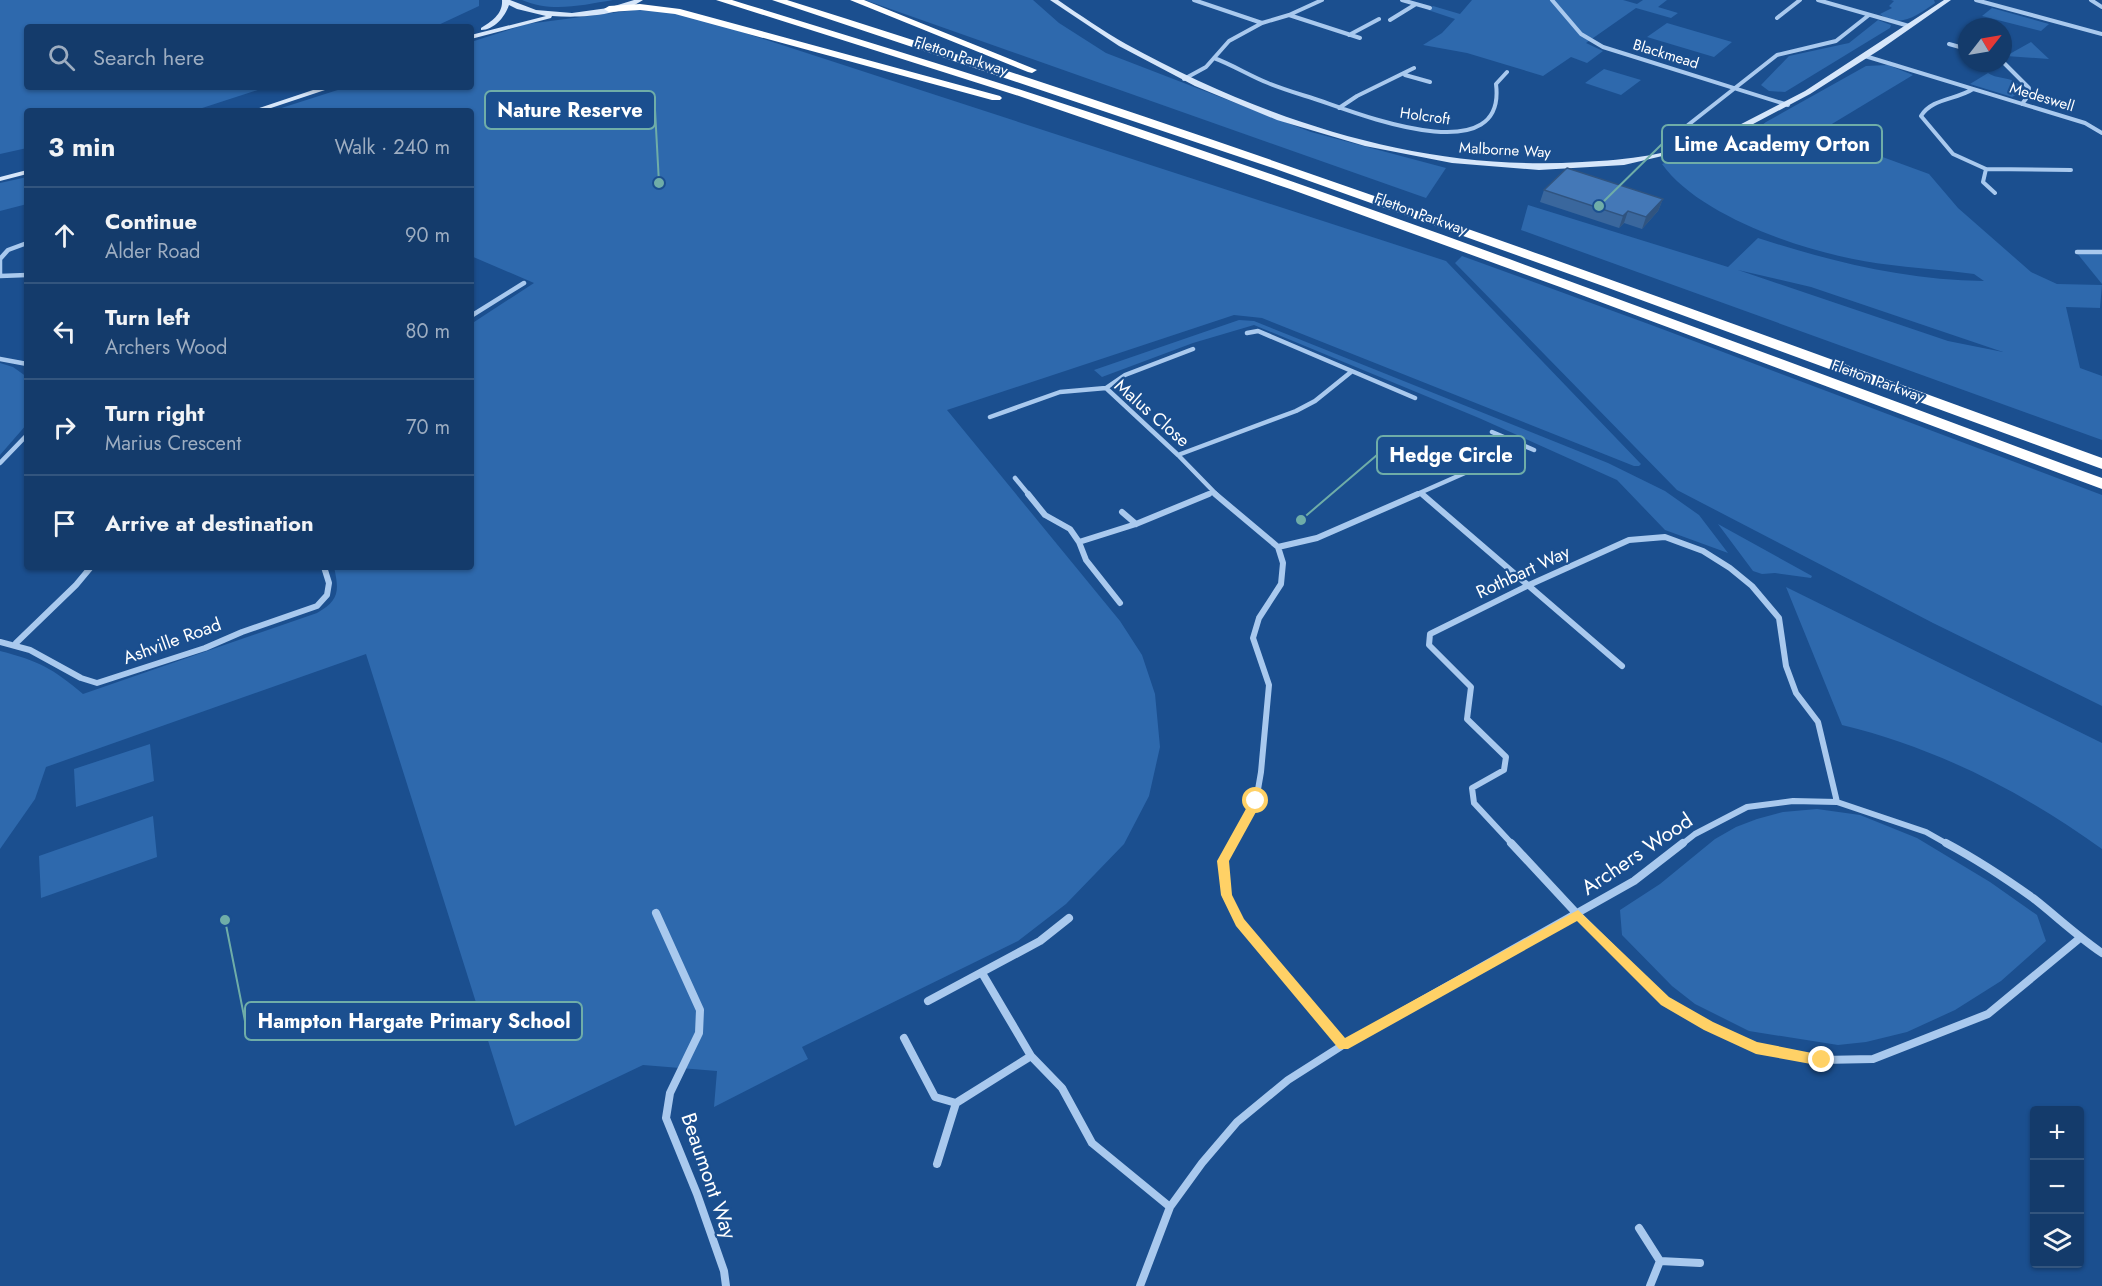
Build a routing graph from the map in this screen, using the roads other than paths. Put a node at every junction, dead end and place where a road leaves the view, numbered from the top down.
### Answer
1 (505, 0) edge
2 (721, 0) edge
3 (777, 0) edge
4 (855, 0) edge
5 (1053, 0) edge
6 (1194, 0) edge
7 (1322, 0) edge
8 (1402, 0) edge
9 (1552, 0) edge
10 (1800, 0) edge
11 (1818, 0) edge
12 (1948, 0) edge
13 (1976, 0) edge
14 (2091, 0) edge
15 (638, 1) edge
16 (1416, 4) junction
17 (2102, 7) edge
18 (1430, 8) dead end
19 (609, 9) junction
20 (565, 14) junction
21 (1289, 15) junction
22 (1869, 15) junction
23 (1778, 18) dead end
24 (1379, 20) dead end
25 (1390, 20) dead end
26 (1262, 23) junction
27 (1909, 26) junction
28 (474, 34) edge
29 (2102, 34) edge
30 (474, 35) edge
31 (1349, 35) junction
32 (1360, 38) dead end
33 (1948, 44) dead end
34 (1958, 47) edge
35 (1866, 56) junction
36 (1214, 58) junction
37 (1414, 68) dead end
38 (2012, 71) edge
39 (1507, 72) dead end
40 (1405, 75) junction
41 (1183, 79) junction
42 (1431, 82) dead end
43 (1736, 87) junction
44 (1973, 89) junction
45 (320, 90) edge
46 (2022, 104) junction
47 (1788, 105) junction
48 (264, 108) edge
49 (1339, 108) junction
50 (1688, 124) dead end
51 (2102, 133) edge
52 (1186, 149) junction
53 (1284, 168) junction
54 (1986, 169) junction
55 (2071, 170) dead end
56 (24, 173) edge
57 (0, 179) edge
58 (1995, 193) dead end
59 (24, 244) edge
60 (2077, 252) dead end
61 (2102, 252) edge
62 (24, 275) edge
63 (0, 276) edge
64 (524, 283) dead end
65 (474, 314) edge
66 (1246, 333) dead end
67 (1193, 349) dead end
68 (0, 359) edge
69 (24, 362) edge
70 (1351, 372) junction
71 (1106, 388) junction
72 (1415, 398) dead end
73 (990, 417) dead end
74 (1492, 432) dead end
75 (24, 438) edge
76 (1513, 441) junction
77 (1534, 450) dead end
78 (1178, 455) junction
79 (0, 463) edge
80 (2102, 464) edge
81 (1015, 478) dead end
82 (2102, 484) edge
83 (1213, 492) junction
84 (1421, 493) junction
85 (1122, 512) dead end
86 (1136, 524) junction
87 (1079, 542) junction
88 (1278, 547) junction
89 (89, 570) edge
90 (325, 570) edge
91 (1529, 585) junction
92 (1120, 603) dead end
93 (0, 642) edge
94 (16, 643) junction
95 (1622, 666) dead end
96 (1837, 802) junction
97 (656, 913) dead end
98 (1578, 915) junction
99 (1069, 918) dead end
100 (2080, 938) junction
101 (2102, 953) edge
102 (982, 973) junction
103 (928, 1001) dead end
104 (904, 1038) dead end
105 (1343, 1045) junction
106 (1031, 1056) junction
107 (956, 1103) junction
108 (937, 1164) dead end
109 (1170, 1207) junction
110 (1639, 1228) dead end
111 (1660, 1261) junction
112 (1700, 1263) dead end
113 (726, 1286) edge
114 (1140, 1286) edge
115 (1650, 1286) edge

1 - 20 street
1 - 28 street
2 - 52 highway, Fletton Parkway
3 - 53 highway, Fletton Parkway
4 - 53 highway
5 - 41 street, Malborne Way
6 - 26 street
7 - 21 street
8 - 16 street
9 - 43 street, Blackmead
10 - 23 street
11 - 22 street
12 - 27 street, Malborne Way
13 - 29 street
14 - 17 street
15 - 19 street
16 - 18 street
16 - 25 street
19 - 20 street
19 - 52 highway
20 - 30 street
21 - 26 street
21 - 31 street
22 - 27 street
22 - 43 street
24 - 31 street
26 - 36 street
27 - 35 street, Malborne Way
31 - 32 street
33 - 34 street
35 - 44 street, Medeswell
35 - 47 street, Malborne Way
36 - 41 street
36 - 49 street, Holcroft
37 - 40 street, Holcroft
38 - 46 street
39 - 49 street, Holcroft
40 - 42 street, Holcroft
40 - 49 street, Holcroft
41 - 47 street, Malborne Way
43 - 47 street, Blackmead
43 - 50 street
44 - 46 street, Medeswell
44 - 54 street
45 - 48 street
46 - 51 street, Medeswell
52 - 82 highway, Fletton Parkway
53 - 80 highway, Fletton Parkway
54 - 55 street
54 - 58 street
56 - 57 street
59 - 63 street
60 - 61 street
62 - 63 street
64 - 65 street
66 - 70 street
67 - 71 street
68 - 69 street
70 - 72 street
70 - 78 street
71 - 73 street, Malus Close
71 - 78 street, Malus Close
74 - 76 street
75 - 79 street
76 - 77 street
76 - 84 street
78 - 83 street, Malus Close
81 - 87 street
83 - 86 street
83 - 88 street, Malus Close
84 - 88 street
84 - 91 street
85 - 86 street
86 - 87 street
87 - 92 street
88 - 105 street
89 - 94 street
90 - 94 street, Ashville Road
91 - 95 street
91 - 96 street, Rothbart Way
91 - 98 street, Rothbart Way
93 - 94 street, Ashville Road
96 - 98 street, Archers Wood
96 - 100 street, Archers Wood
97 - 113 street, Beaumont Way
98 - 100 street
98 - 105 street, Archers Wood
99 - 102 street
100 - 101 street, Archers Wood
102 - 103 street
102 - 106 street
104 - 107 street
105 - 109 street, Archers Wood
106 - 107 street
106 - 109 street
107 - 108 street
109 - 114 street, Archers Wood
110 - 111 street
111 - 112 street
111 - 115 street

